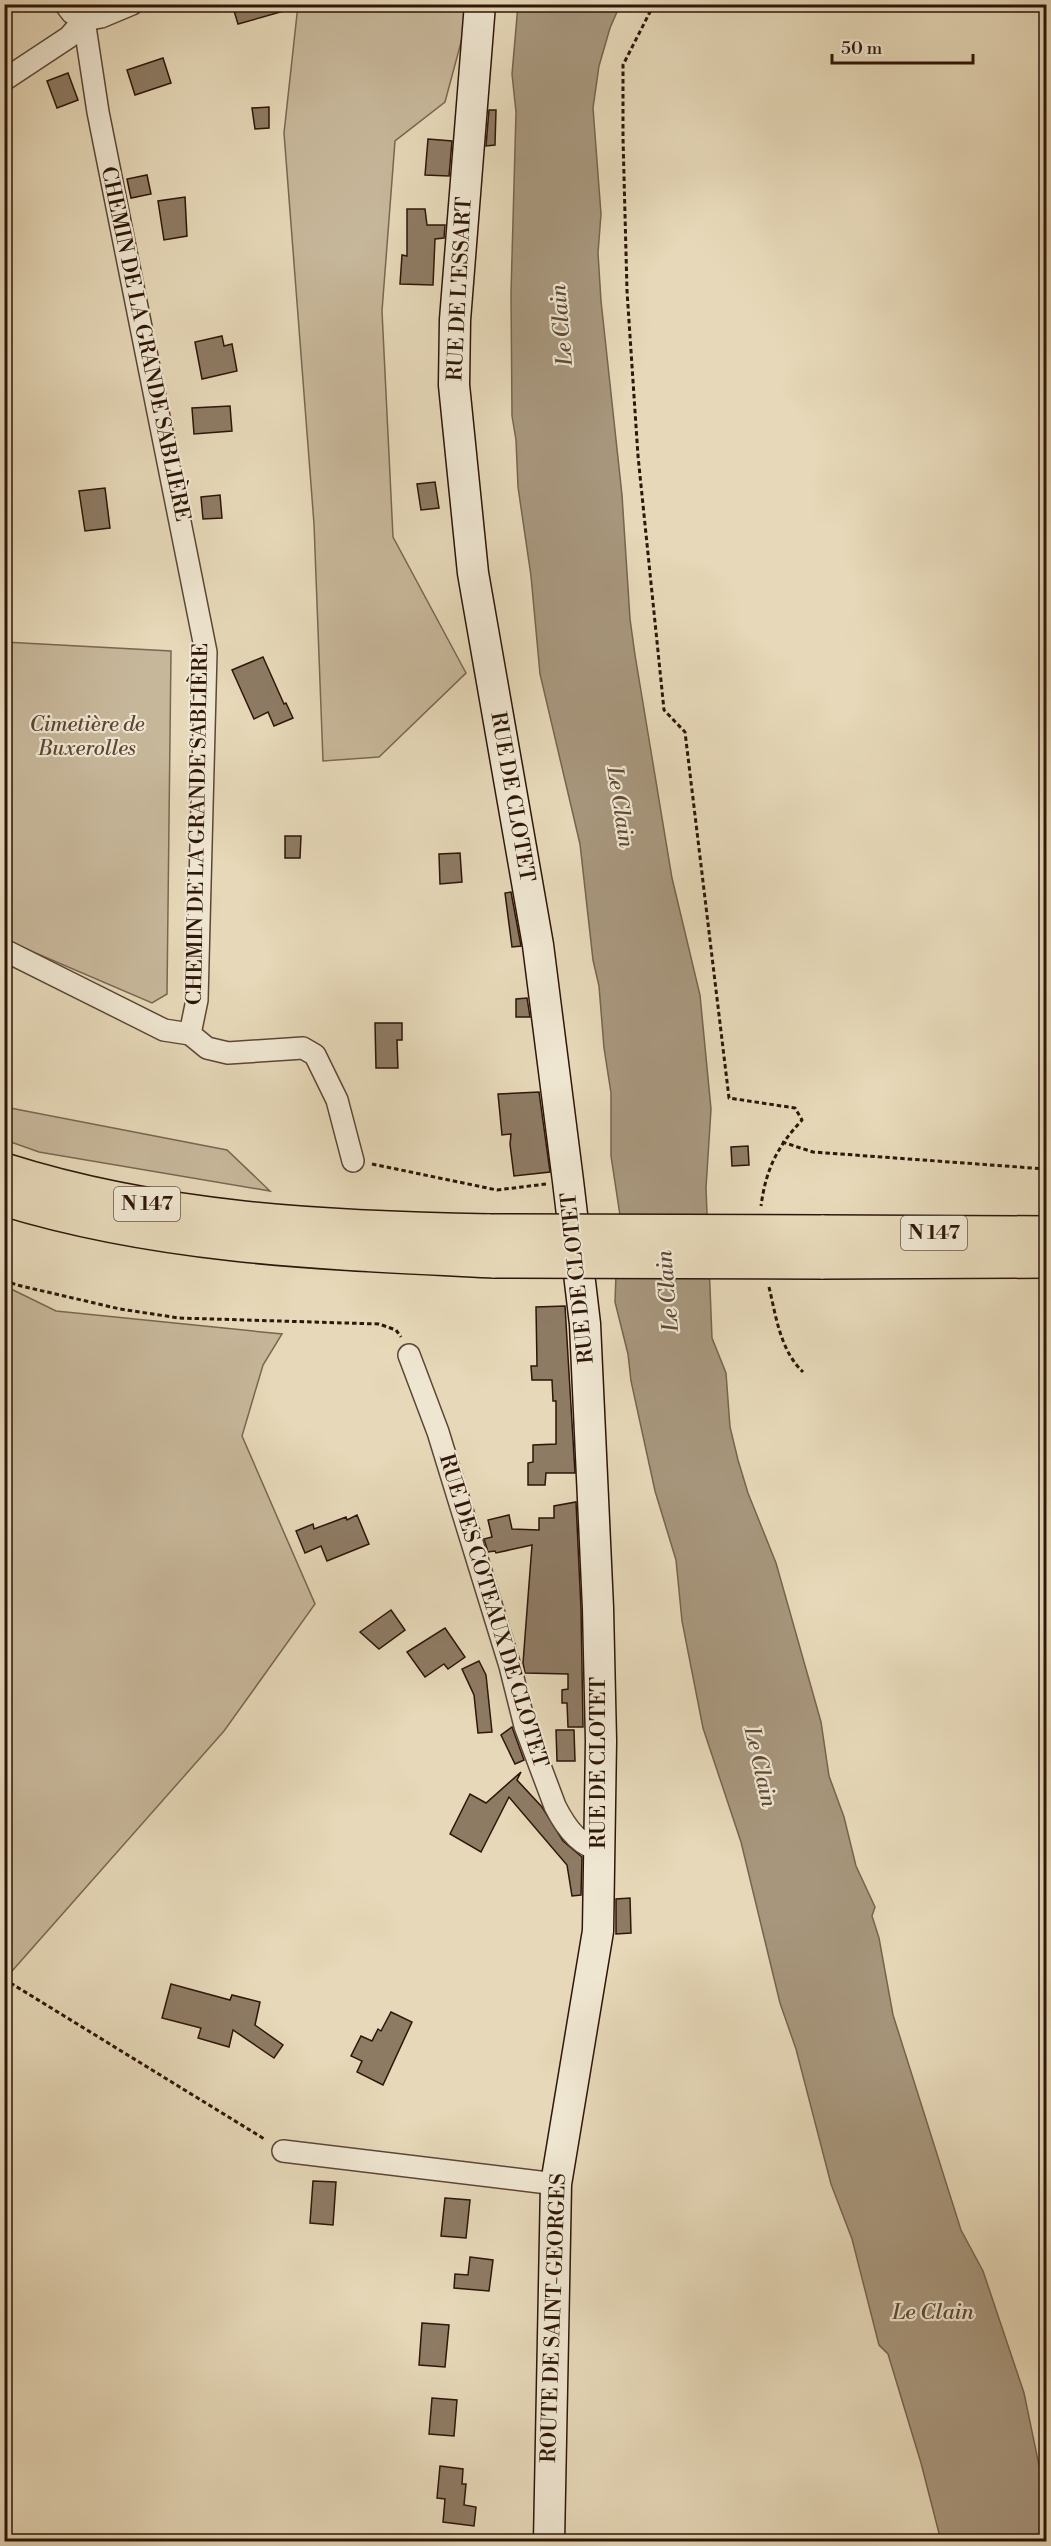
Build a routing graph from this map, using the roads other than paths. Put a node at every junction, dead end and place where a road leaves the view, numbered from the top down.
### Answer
1 (65, 4) edge
2 (132, 4) edge
3 (480, 4) edge
4 (84, 20) junction
5 (4, 80) edge
6 (473, 573) joint
7 (4, 950) edge
8 (190, 1034) junction
9 (353, 1161) road end
10 (4, 1170) edge
11 (4, 1199) edge
12 (1047, 1233) edge
13 (493, 1246) junction
14 (821, 1247) junction
15 (1047, 1261) edge
16 (409, 1355) road end
17 (599, 1849) junction
18 (590, 1989) joint
19 (283, 2151) road end
20 (556, 2184) junction
21 (549, 2541) edge

1 - 4 street
2 - 4 street
3 - 6 main road, RUE DE L'ESSART
4 - 5 street
4 - 8 street, CHEMIN DE LA GRANDE SABLIÈRE
6 - 17 main road, RUE DE CLOTET
7 - 8 street
8 - 9 street, CHEMIN DE LA GRANDE SABLIÈRE
10 - 13 highway, N 147
11 - 13 highway, N 147
12 - 14 highway, N 147
13 - 14 highway, N 147, bridge
14 - 15 highway, N 147
16 - 17 street, RUE DES COTEAUX DE CLOTET
17 - 18 main road, RUE DE CLOTET
18 - 20 main road, ROUTE DE SAINT-GEORGES
19 - 20 street
20 - 21 main road, ROUTE DE SAINT-GEORGES

